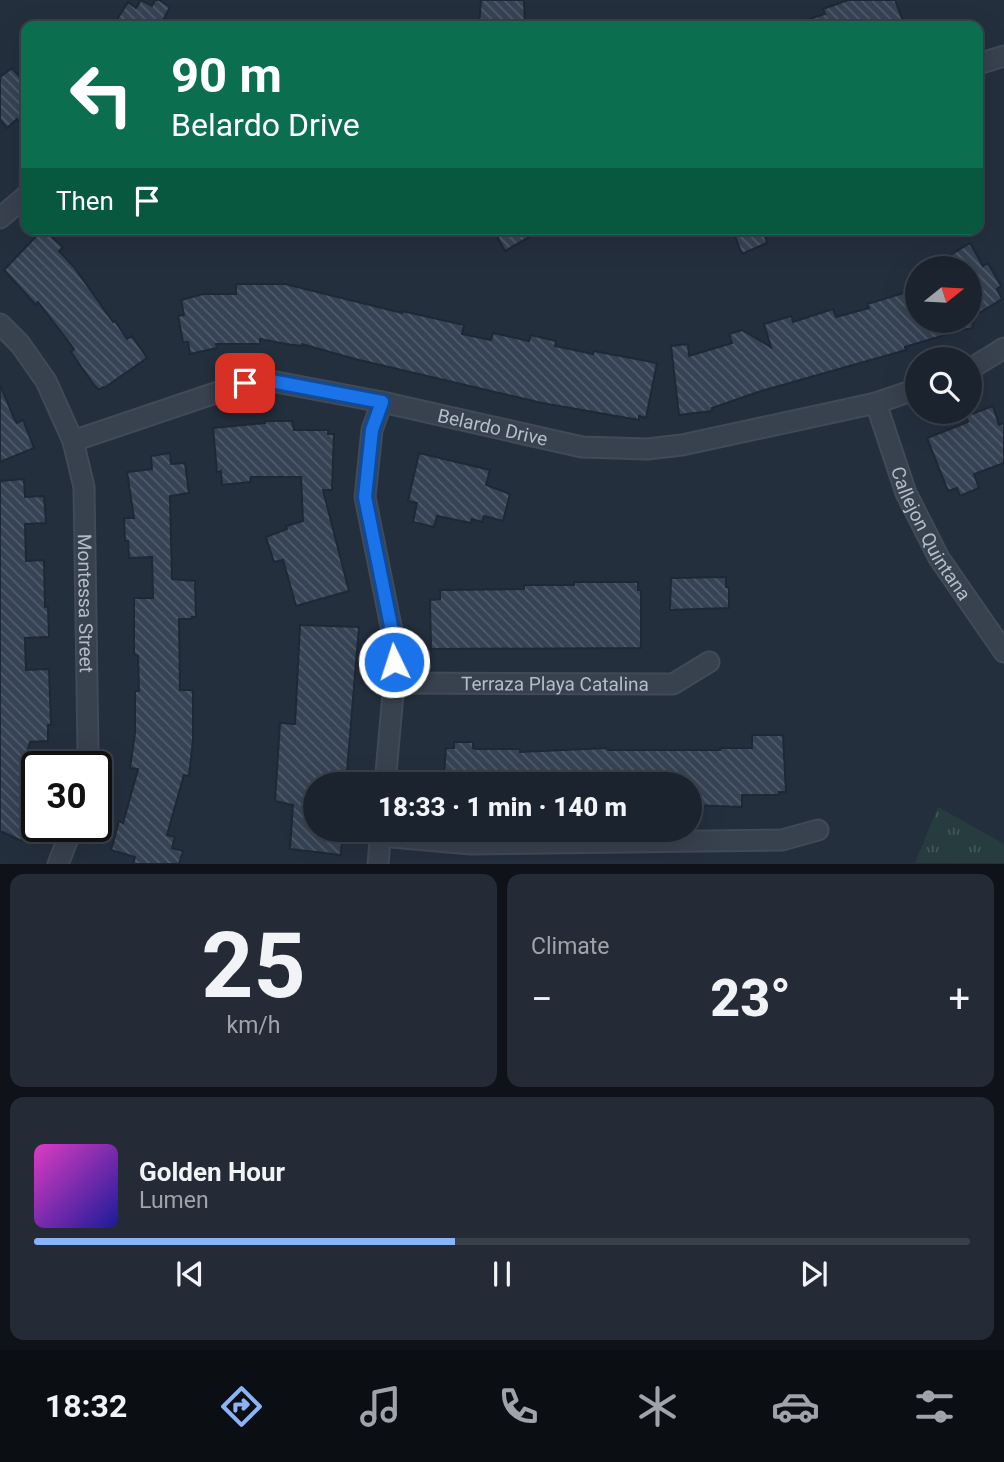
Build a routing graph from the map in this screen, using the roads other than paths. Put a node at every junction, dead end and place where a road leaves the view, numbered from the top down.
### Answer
1 (1004, 56) edge
2 (983, 62) edge
3 (21, 200) edge
4 (0, 218) edge
5 (0, 324) edge
6 (1004, 348) edge
7 (982, 362) edge
8 (905, 393) edge
9 (382, 402) junction
10 (876, 403) junction
11 (73, 441) junction
12 (1004, 652) edge
13 (709, 662) dead end
14 (394, 682) junction
15 (88, 751) edge
16 (386, 772) edge
17 (818, 830) dead end
18 (702, 841) edge
19 (67, 842) edge
20 (379, 842) edge
21 (454, 842) edge
22 (626, 842) edge
23 (58, 863) edge
24 (378, 863) edge

1 - 2 street
3 - 4 street
5 - 11 street, Montessa Street
6 - 7 street
8 - 10 street, Belardo Drive
9 - 10 street, Belardo Drive
9 - 11 street, Belardo Drive
9 - 14 street
10 - 12 street, Callejon Quintana
11 - 15 street, Montessa Street
13 - 14 street, Terraza Playa Catalina
14 - 16 street
17 - 18 street
19 - 23 street
20 - 24 street
21 - 22 street

